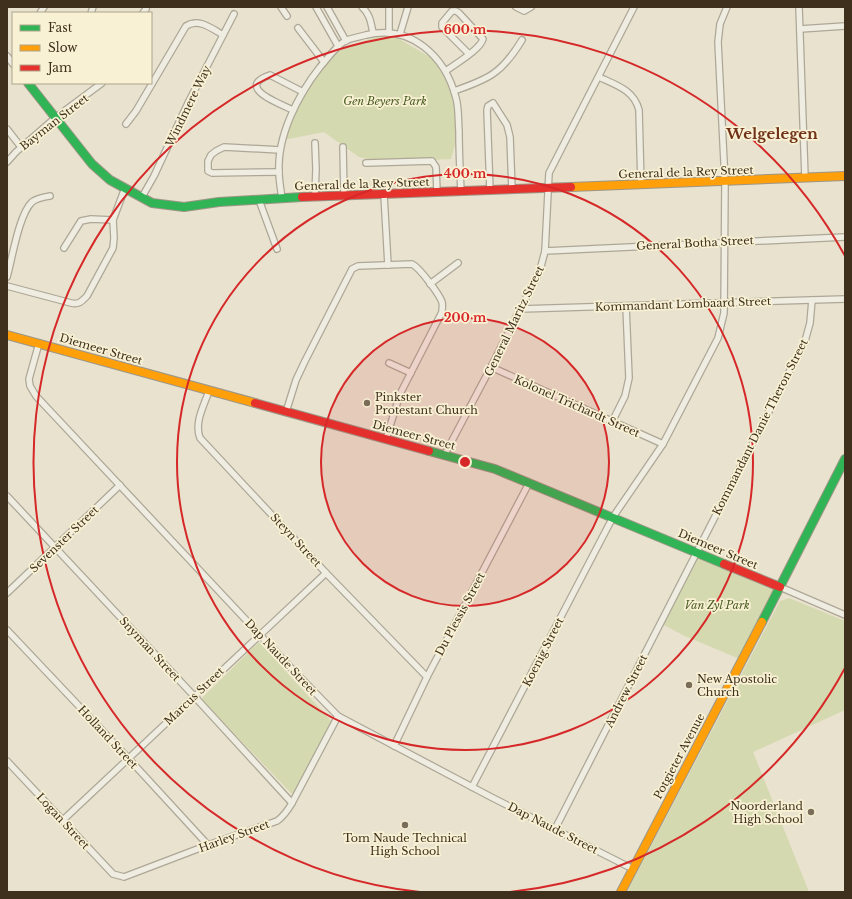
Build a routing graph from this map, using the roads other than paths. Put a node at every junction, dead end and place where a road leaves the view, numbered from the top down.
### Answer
1 (281, 7) edge
2 (316, 7) edge
3 (327, 7) edge
4 (362, 7) edge
5 (389, 7) edge
6 (408, 7) edge
7 (516, 7) edge
8 (531, 7) edge
9 (634, 7) edge
10 (727, 7) edge
11 (799, 7) edge
12 (234, 14) dead end
13 (287, 16) dead end
14 (845, 26) edge
15 (298, 28) dead end
16 (800, 29) junction
17 (373, 33) junction
18 (389, 33) junction
19 (400, 34) junction
20 (223, 35) junction
21 (522, 40) dead end
22 (346, 41) junction
23 (338, 46) junction
24 (469, 54) junction
25 (324, 62) junction
26 (446, 71) junction
27 (599, 77) junction
28 (30, 84) edge
29 (101, 84) edge
30 (152, 84) edge
31 (152, 84) edge
32 (454, 91) junction
33 (303, 92) junction
34 (293, 110) junction
35 (55, 118) junction
36 (126, 124) dead end
37 (7, 129) edge
38 (315, 143) dead end
39 (21, 147) junction
40 (343, 147) dead end
41 (280, 150) junction
42 (7, 162) edge
43 (366, 163) dead end
44 (278, 172) junction
45 (845, 176) edge
46 (805, 178) junction
47 (725, 182) junction
48 (642, 185) junction
49 (125, 188) junction
50 (547, 188) junction
51 (512, 190) junction
52 (490, 191) junction
53 (437, 192) junction
54 (461, 192) junction
55 (384, 195) junction
56 (50, 196) dead end
57 (315, 196) junction
58 (344, 196) junction
59 (142, 197) junction
60 (282, 199) junction
61 (259, 200) junction
62 (113, 220) junction
63 (845, 236) edge
64 (724, 242) junction
65 (64, 248) dead end
66 (277, 249) dead end
67 (545, 251) junction
68 (458, 263) dead end
69 (388, 265) junction
70 (7, 277) edge
71 (430, 284) junction
72 (7, 286) edge
73 (845, 299) edge
74 (812, 300) junction
75 (724, 302) junction
76 (626, 306) junction
77 (520, 309) junction
78 (7, 335) edge
79 (38, 343) junction
80 (389, 362) dead end
81 (491, 367) junction
82 (411, 373) junction
83 (209, 391) junction
84 (286, 412) junction
85 (612, 422) junction
86 (386, 439) junction
87 (663, 444) junction
88 (445, 454) junction
89 (845, 459) edge
90 (529, 483) junction
91 (120, 486) junction
92 (7, 496) edge
93 (613, 517) junction
94 (55, 548) junction
95 (697, 552) junction
96 (326, 573) junction
97 (780, 587) junction
98 (7, 593) edge
99 (845, 615) edge
100 (7, 630) edge
101 (260, 634) junction
102 (427, 677) junction
103 (194, 696) junction
104 (338, 716) junction
105 (394, 746) junction
106 (129, 759) junction
107 (7, 761) edge
108 (472, 787) junction
109 (292, 803) junction
110 (62, 820) junction
111 (555, 829) junction
112 (208, 845) junction
113 (633, 869) junction
114 (120, 877) joint
115 (621, 892) edge

1 - 13 street
2 - 23 street
3 - 22 street
4 - 17 street
5 - 18 street
6 - 19 street
7 - 8 street
9 - 27 street, General Maritz Street
10 - 47 street, Koenig Street
11 - 16 street
12 - 20 street, Windmere Way
14 - 16 street
15 - 25 street
16 - 46 street
17 - 18 street
17 - 22 street
18 - 19 street
19 - 26 street
20 - 30 street
20 - 59 street, Windmere Way
21 - 32 street
22 - 23 street
23 - 25 street
24 - 24 street
24 - 26 street
25 - 33 street
26 - 32 street
27 - 48 street
27 - 50 street, General Maritz Street
28 - 35 street, General de la Rey Street
29 - 35 street, Bayman Street
31 - 36 street
32 - 54 street
33 - 34 street
33 - 34 street
34 - 41 street
35 - 39 street, Bayman Street
35 - 49 street, General de la Rey Street
37 - 39 street
38 - 57 street
39 - 42 street, Bayman Street
40 - 58 street
41 - 44 street
41 - 44 street
43 - 53 street
44 - 60 street
45 - 46 street, General de la Rey Street
46 - 47 street, General de la Rey Street
47 - 48 street, General de la Rey Street
47 - 64 street, Koenig Street
48 - 50 street, General de la Rey Street
49 - 59 street, General de la Rey Street
49 - 62 street
50 - 51 street, General de la Rey Street
50 - 67 street, General Maritz Street
51 - 52 street, General de la Rey Street
51 - 52 street
52 - 54 street, General de la Rey Street
53 - 54 street, General de la Rey Street
53 - 55 street, General de la Rey Street
55 - 58 street, General de la Rey Street
55 - 69 street
56 - 70 street
57 - 58 street, General de la Rey Street
57 - 60 street, General de la Rey Street
59 - 61 street, General de la Rey Street
60 - 61 street, General de la Rey Street
61 - 66 street
62 - 65 street
62 - 72 street
63 - 64 street, General Botha Street
64 - 67 street, General Botha Street
64 - 75 street, Koenig Street
67 - 77 street, General Maritz Street
68 - 71 street
69 - 71 street
69 - 84 street
71 - 82 street
73 - 74 street, Kommandant Lombaard Street
74 - 75 street, Kommandant Lombaard Street
74 - 95 street, Kommandant Danie Theron Street
75 - 76 street, Kommandant Lombaard Street
75 - 87 street, Koenig Street
76 - 77 street, Kommandant Lombaard Street
76 - 85 street
77 - 81 street, General Maritz Street
78 - 79 street, Diemeer Street
79 - 83 street, Diemeer Street
79 - 91 street, Dap Naude Street
80 - 82 street
81 - 85 street, Kolonel Trichardt Street
81 - 88 street, General Maritz Street
82 - 86 street
83 - 84 street, Diemeer Street
83 - 96 street, Steyn Street
84 - 86 street, Diemeer Street
85 - 87 street, Kolonel Trichardt Street
86 - 88 street, Diemeer Street
87 - 93 street, Koenig Street
88 - 90 street, Diemeer Street
89 - 97 street, Potgieter Avenue
90 - 93 street, Diemeer Street
90 - 102 street, Du Plessis Street
91 - 94 street, Sevenster Street
91 - 101 street, Dap Naude Street
92 - 94 street, Snyman Street
93 - 95 street, Diemeer Street
93 - 108 street, Koenig Street
94 - 98 street, Sevenster Street
94 - 103 street, Snyman Street
95 - 97 street, Diemeer Street
95 - 111 street, Andrew Street
96 - 101 street, Marcus Street
96 - 102 street, Steyn Street
97 - 99 street, Diemeer Street
97 - 113 street, Potgieter Avenue
100 - 106 street, Holland Street
101 - 103 street, Marcus Street
101 - 104 street, Dap Naude Street
102 - 105 street, Du Plessis Street
103 - 106 street, Marcus Street
103 - 109 street, Snyman Street
104 - 105 street, Dap Naude Street
104 - 109 street, Harley Street
105 - 108 street, Dap Naude Street
106 - 110 street, Marcus Street
106 - 112 street, Holland Street
107 - 110 street, Logan Street
108 - 111 street, Dap Naude Street
109 - 112 street, Harley Street
110 - 114 street, Logan Street
111 - 113 street, Dap Naude Street
112 - 114 street, Harley Street
113 - 115 street, Potgieter Avenue

